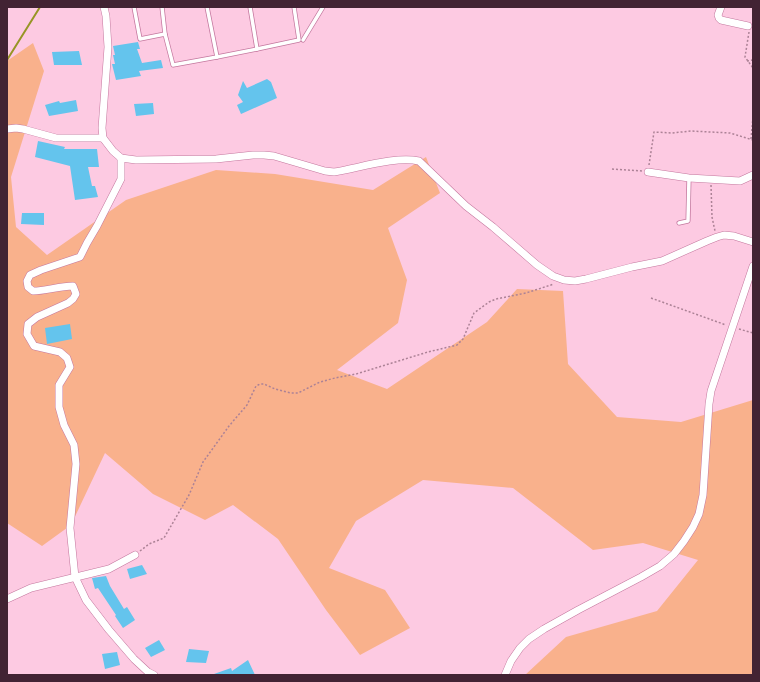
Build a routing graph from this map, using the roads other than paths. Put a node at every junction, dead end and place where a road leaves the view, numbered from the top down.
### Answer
1 (104, 7) edge
2 (134, 7) edge
3 (162, 7) edge
4 (207, 7) edge
5 (250, 7) edge
6 (294, 7) edge
7 (323, 7) edge
8 (721, 7) edge
9 (748, 26) road end
10 (165, 34) junction
11 (303, 40) dead end
12 (257, 49) junction
13 (217, 57) junction
14 (7, 129) edge
15 (103, 138) junction
16 (121, 158) junction
17 (648, 172) road end
18 (753, 175) edge
19 (689, 178) junction
20 (679, 223) dead end
21 (753, 242) edge
22 (753, 266) edge
23 (135, 555) road end
24 (75, 577) junction
25 (7, 599) edge
26 (154, 675) edge
27 (505, 675) edge

1 - 15 street
2 - 10 lane
3 - 10 lane
4 - 13 lane
5 - 12 lane
6 - 12 lane
7 - 11 lane
8 - 9 street
10 - 13 lane
12 - 13 lane
14 - 15 street
15 - 16 street
16 - 21 street
16 - 24 street
17 - 19 street
18 - 19 street
19 - 20 lane
22 - 27 street
23 - 24 street
24 - 25 street
24 - 26 street

